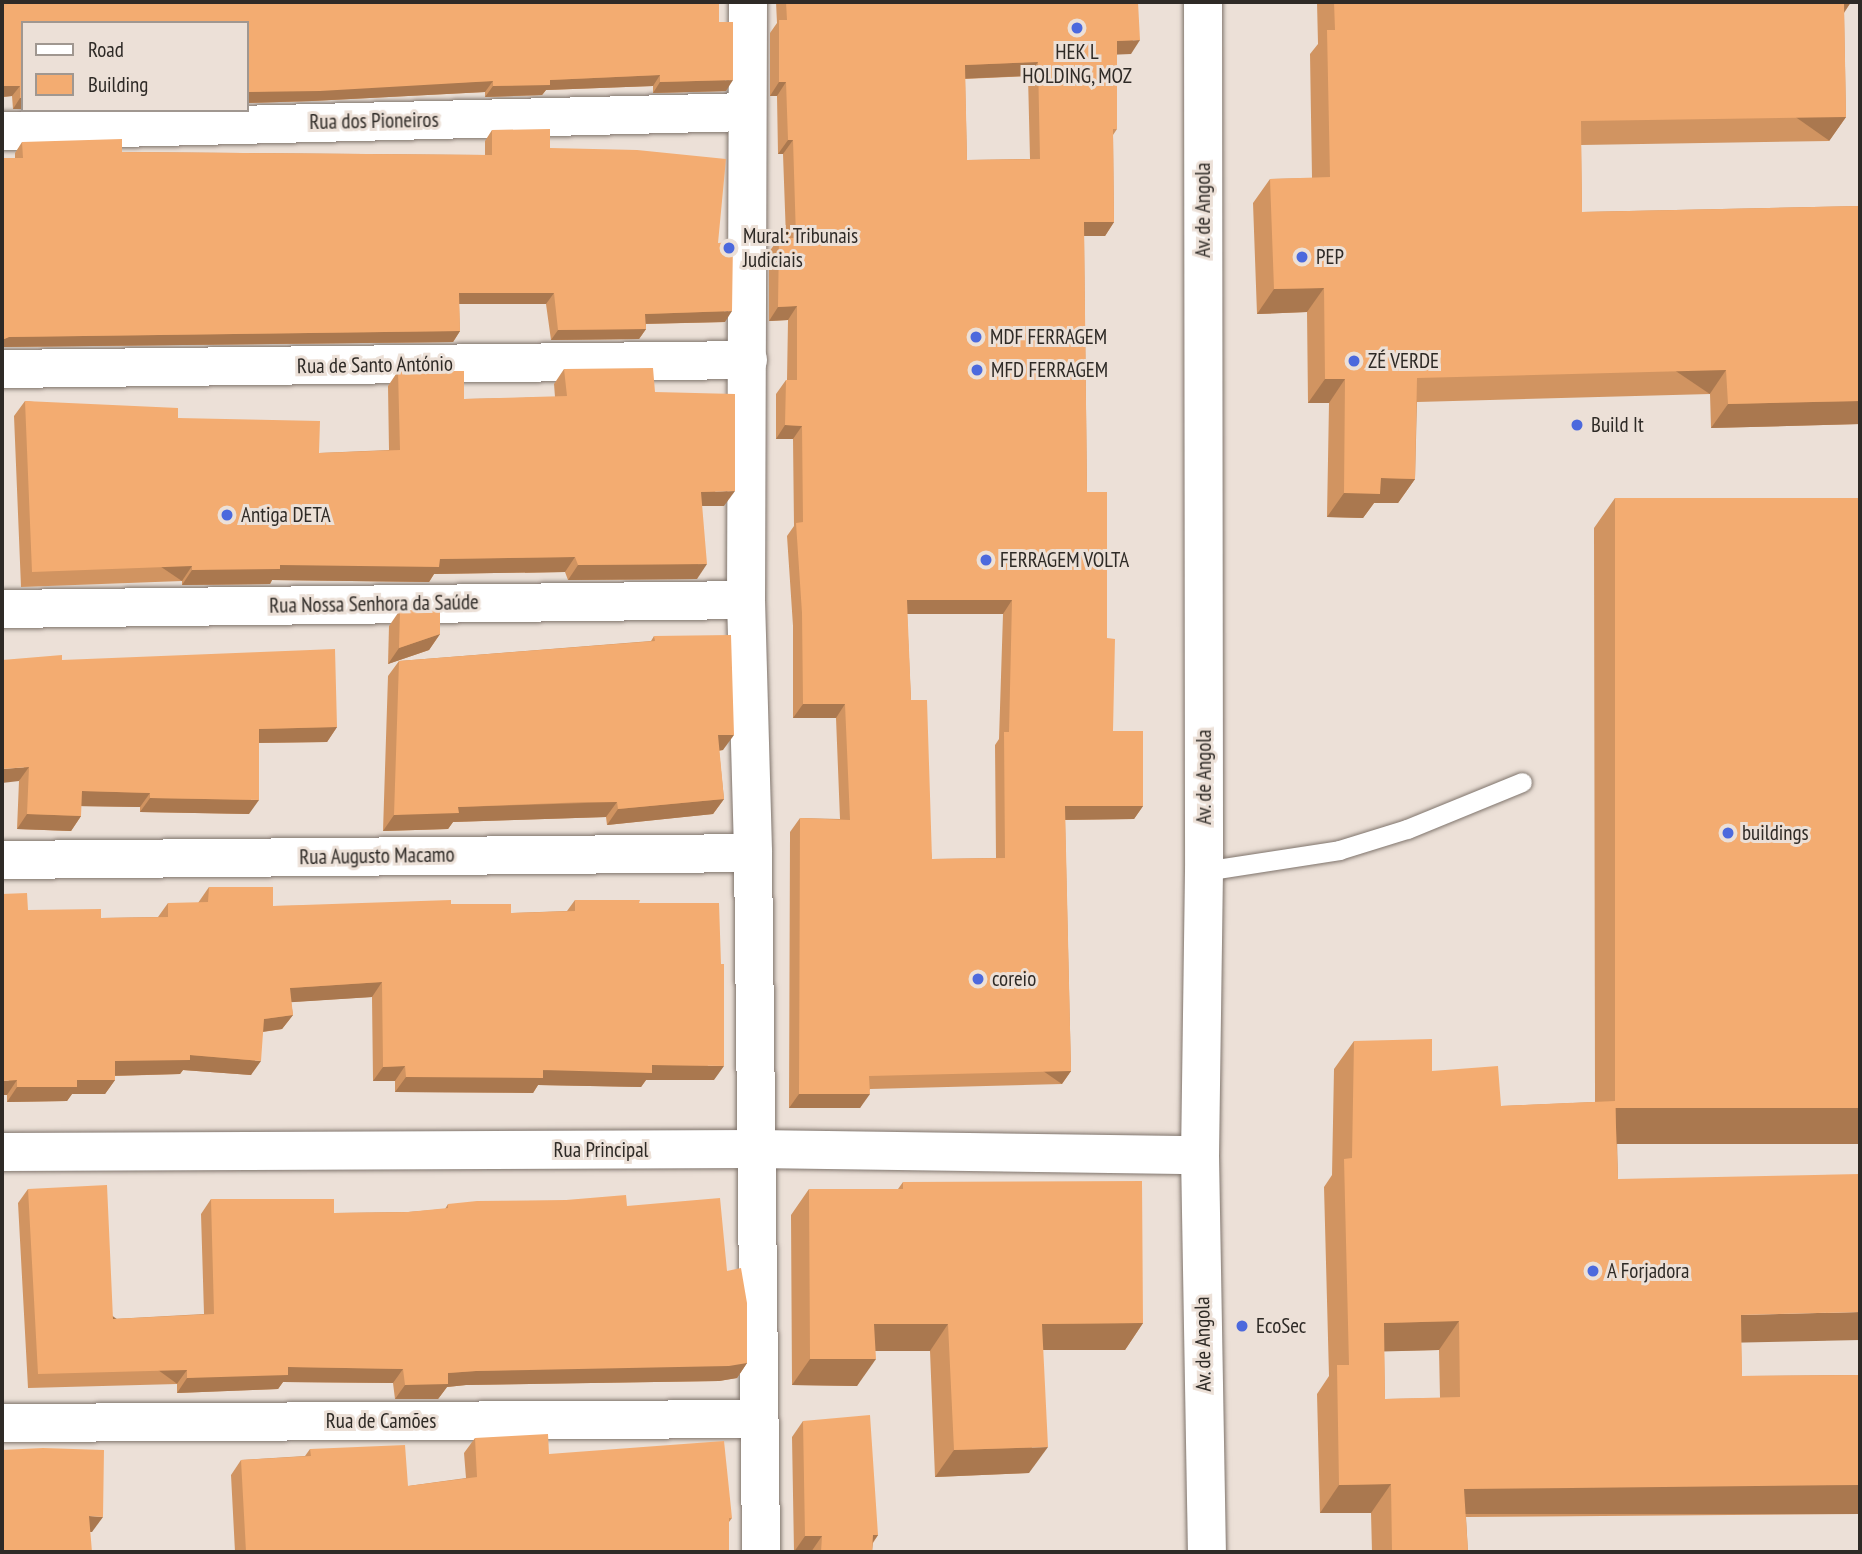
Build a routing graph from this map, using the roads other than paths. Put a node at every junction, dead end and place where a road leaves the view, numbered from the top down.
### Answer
1 (748, 2) edge
2 (1203, 2) edge
3 (747, 111) junction
4 (2, 131) edge
5 (748, 360) junction
6 (2, 369) edge
7 (746, 600) junction
8 (2, 609) edge
9 (1522, 782) dead end
10 (753, 853) junction
11 (2, 860) edge
12 (1204, 872) junction
13 (756, 1149) junction
14 (2, 1152) edge
15 (1200, 1155) junction
16 (759, 1419) junction
17 (2, 1423) edge
18 (761, 1552) edge
19 (1207, 1552) edge

1 - 3 street
2 - 12 street, Av. de Angola
3 - 4 street, Rua dos Pioneiros
3 - 5 street
5 - 6 street, Rua de Santo António
5 - 7 street
7 - 8 street, Rua Nossa Senhora da Saúde
7 - 10 street
9 - 12 lane
10 - 11 street, Rua Augusto Macamo
10 - 13 street
12 - 15 street, Av. de Angola
13 - 14 street, Rua Principal
13 - 15 street, Rua Principal
13 - 16 street
15 - 19 street, Av. de Angola
16 - 17 street, Rua de Camões
16 - 18 street

